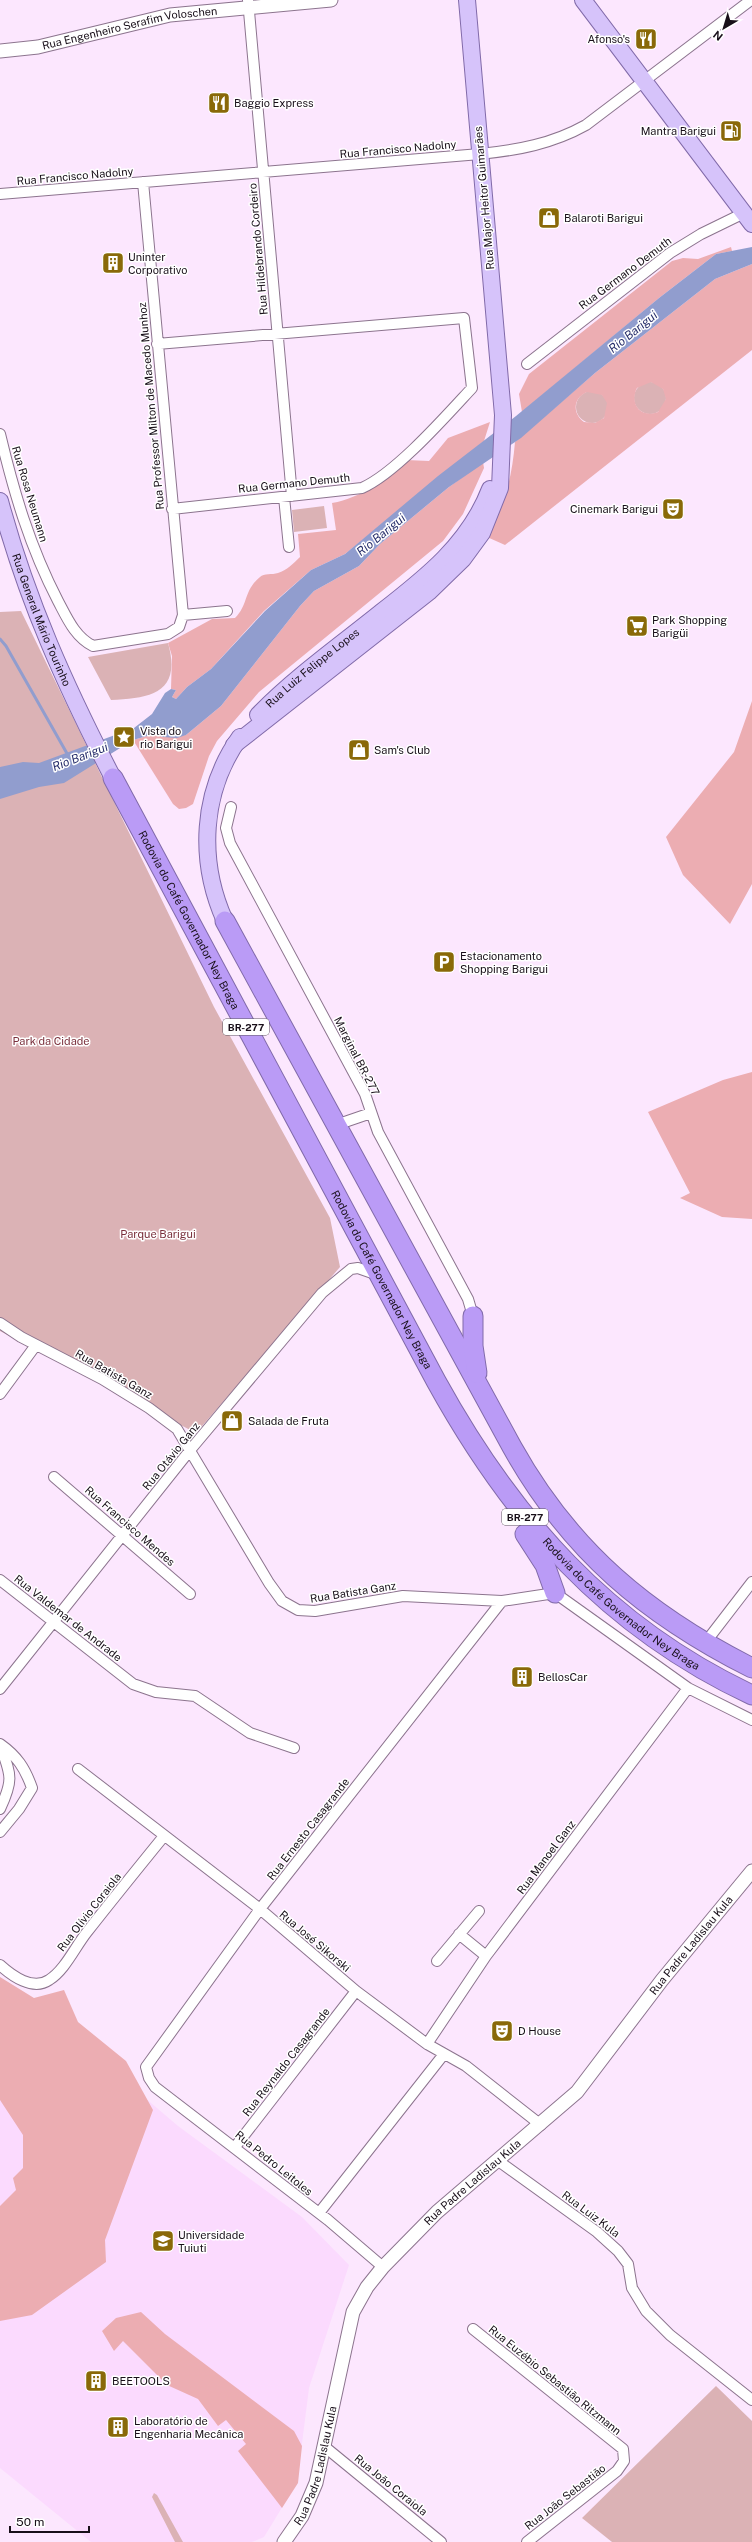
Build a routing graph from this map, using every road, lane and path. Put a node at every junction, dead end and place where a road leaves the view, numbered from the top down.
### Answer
1 (331, 0) edge
2 (467, 0) edge
3 (583, 0) edge
4 (751, 0) edge
5 (249, 4) edge
6 (0, 51) edge
7 (645, 81) junction
8 (480, 154) junction
9 (263, 172) junction
10 (143, 182) junction
11 (0, 194) edge
12 (748, 219) edge
13 (278, 334) junction
14 (157, 344) junction
15 (527, 364) dead end
16 (0, 434) edge
17 (503, 452) joint
18 (288, 496) junction
19 (0, 501) edge
20 (172, 509) junction
21 (290, 547) dead end
22 (227, 611) dead end
23 (183, 615) junction
24 (179, 627) joint
25 (113, 778) joint
26 (231, 807) dead end
27 (226, 921) joint
28 (371, 1113) junction
29 (336, 1125) junction
30 (379, 1276) junction
31 (473, 1316) joint
32 (0, 1323) edge
33 (36, 1345) junction
34 (480, 1388) junction
35 (0, 1394) edge
36 (454, 1414) junction
37 (191, 1449) junction
38 (54, 1477) dead end
39 (122, 1535) junction
40 (0, 1580) edge
41 (752, 1582) edge
42 (555, 1593) junction
43 (190, 1594) dead end
44 (502, 1601) junction
45 (54, 1621) junction
46 (705, 1642) junction
47 (752, 1668) edge
48 (688, 1688) junction
49 (0, 1689) edge
50 (750, 1695) edge
51 (752, 1720) edge
52 (0, 1745) edge
53 (294, 1748) dead end
54 (78, 1769) dead end
55 (0, 1809) edge
56 (0, 1832) edge
57 (164, 1836) junction
58 (752, 1871) edge
59 (260, 1910) junction
60 (479, 1911) dead end
61 (459, 1934) junction
62 (486, 1956) junction
63 (437, 1961) dead end
64 (0, 1965) edge
65 (356, 1991) junction
66 (427, 2044) junction
67 (444, 2054) junction
68 (149, 2078) joint
69 (541, 2125) junction
70 (235, 2147) junction
71 (497, 2160) junction
72 (319, 2213) junction
73 (383, 2267) junction
74 (473, 2329) dead end
75 (752, 2400) edge
76 (325, 2447) junction
77 (617, 2471) joint
78 (284, 2542) edge
79 (441, 2542) edge
80 (527, 2542) edge

1 - 5 street, Rua Engenheiro Serafim Voloschen
2 - 8 main road, Rua Major Heitor Guimarães
3 - 7 main road
4 - 7 street, Rua Francisco Nadolny
5 - 6 street, Rua Engenheiro Serafim Voloschen
5 - 9 street, Rua Hildebrando Cordeiro
7 - 8 street, Rua Francisco Nadolny
7 - 12 main road
8 - 9 street, Rua Francisco Nadolny
8 - 17 main road, Rua Major Heitor Guimarães
9 - 10 street, Rua Francisco Nadolny
9 - 13 street, Rua Hildebrando Cordeiro
10 - 11 street, Rua Francisco Nadolny
10 - 14 street, Rua Professor Milton de Macedo Munhoz
12 - 15 street, Rua Germano Demuth
13 - 14 street
13 - 18 street, Rua Hildebrando Cordeiro
13 - 18 street, Rua Germano Demuth
14 - 20 street, Rua Professor Milton de Macedo Munhoz
16 - 24 street, Rua Rosa Neumann
17 - 27 main road, Rua Luiz Felippe Lopes
18 - 20 street, Rua Germano Demuth
18 - 21 street, Rua Hildebrando Cordeiro
19 - 25 main road, Rua General Mário Tourinho
20 - 23 street, Rua Professor Milton de Macedo Munhoz
22 - 23 street
23 - 24 street, Rua Professor Milton de Macedo Munhoz
25 - 30 highway, Rodovia do Café Governador Ney Braga / BR-277
26 - 28 street, Marginal BR-277
27 - 29 highway, Rodovia do Café Governador Ney Braga / BR-277
28 - 29 street
28 - 31 street, Marginal BR-277
29 - 34 highway, Rodovia do Café Governador Ney Braga / BR-277
30 - 36 highway, Rodovia do Café Governador Ney Braga / BR-277
30 - 37 street, Rua Otávio Ganz
31 - 34 highway
32 - 33 street, Rua Batista Ganz
33 - 35 street
33 - 37 street, Rua Batista Ganz
34 - 46 highway, Rodovia do Café Governador Ney Braga / BR-277
36 - 42 highway
36 - 50 highway, Rodovia do Café Governador Ney Braga / BR-277
37 - 39 street, Rua Otávio Ganz
37 - 44 street, Rua Batista Ganz
38 - 39 street, Rua Francisco Mendes
39 - 43 street, Rua Francisco Mendes
39 - 45 street, Rua Otávio Ganz
40 - 45 street, Rua Valdemar de Andrade
41 - 46 street
42 - 44 street, Rua Batista Ganz
42 - 48 street
44 - 59 street, Rua Ernesto Casagrande
45 - 49 street, Rua Otávio Ganz
45 - 53 street, Rua Valdemar de Andrade
46 - 47 highway, Rodovia do Café Governador Ney Braga / BR-277
48 - 51 street
48 - 62 street, Rua Manoel Ganz
52 - 55 street
52 - 56 street
54 - 57 street, Rua José Sikorski
57 - 59 street, Rua José Sikorski
57 - 64 street, Rua Olívio Coraiola
58 - 69 street, Rua Padre Ladislau Kula
59 - 65 street, Rua José Sikorski
59 - 68 street, Rua Ernesto Casagrande
60 - 61 street
61 - 62 street
61 - 63 street
62 - 66 street, Rua Manoel Ganz
65 - 66 street, Rua José Sikorski
65 - 70 street, Rua Reynaldo Casagrande
66 - 67 street, Rua José Sikorski
67 - 69 street, Rua José Sikorski
67 - 72 street
68 - 70 street, Rua Pedro Leitoles
69 - 71 street, Rua Padre Ladislau Kula
70 - 72 street, Rua Pedro Leitoles
71 - 73 street, Rua Padre Ladislau Kula
71 - 75 street, Rua Luiz Kula
72 - 73 street, Rua Pedro Leitoles
73 - 76 street, Rua Padre Ladislau Kula
74 - 77 street, Rua Euzébio Sebastião Ritzmann
76 - 78 street, Rua Padre Ladislau Kula
76 - 79 street, Rua João Coraiola
77 - 80 street, Rua João Sebastião

